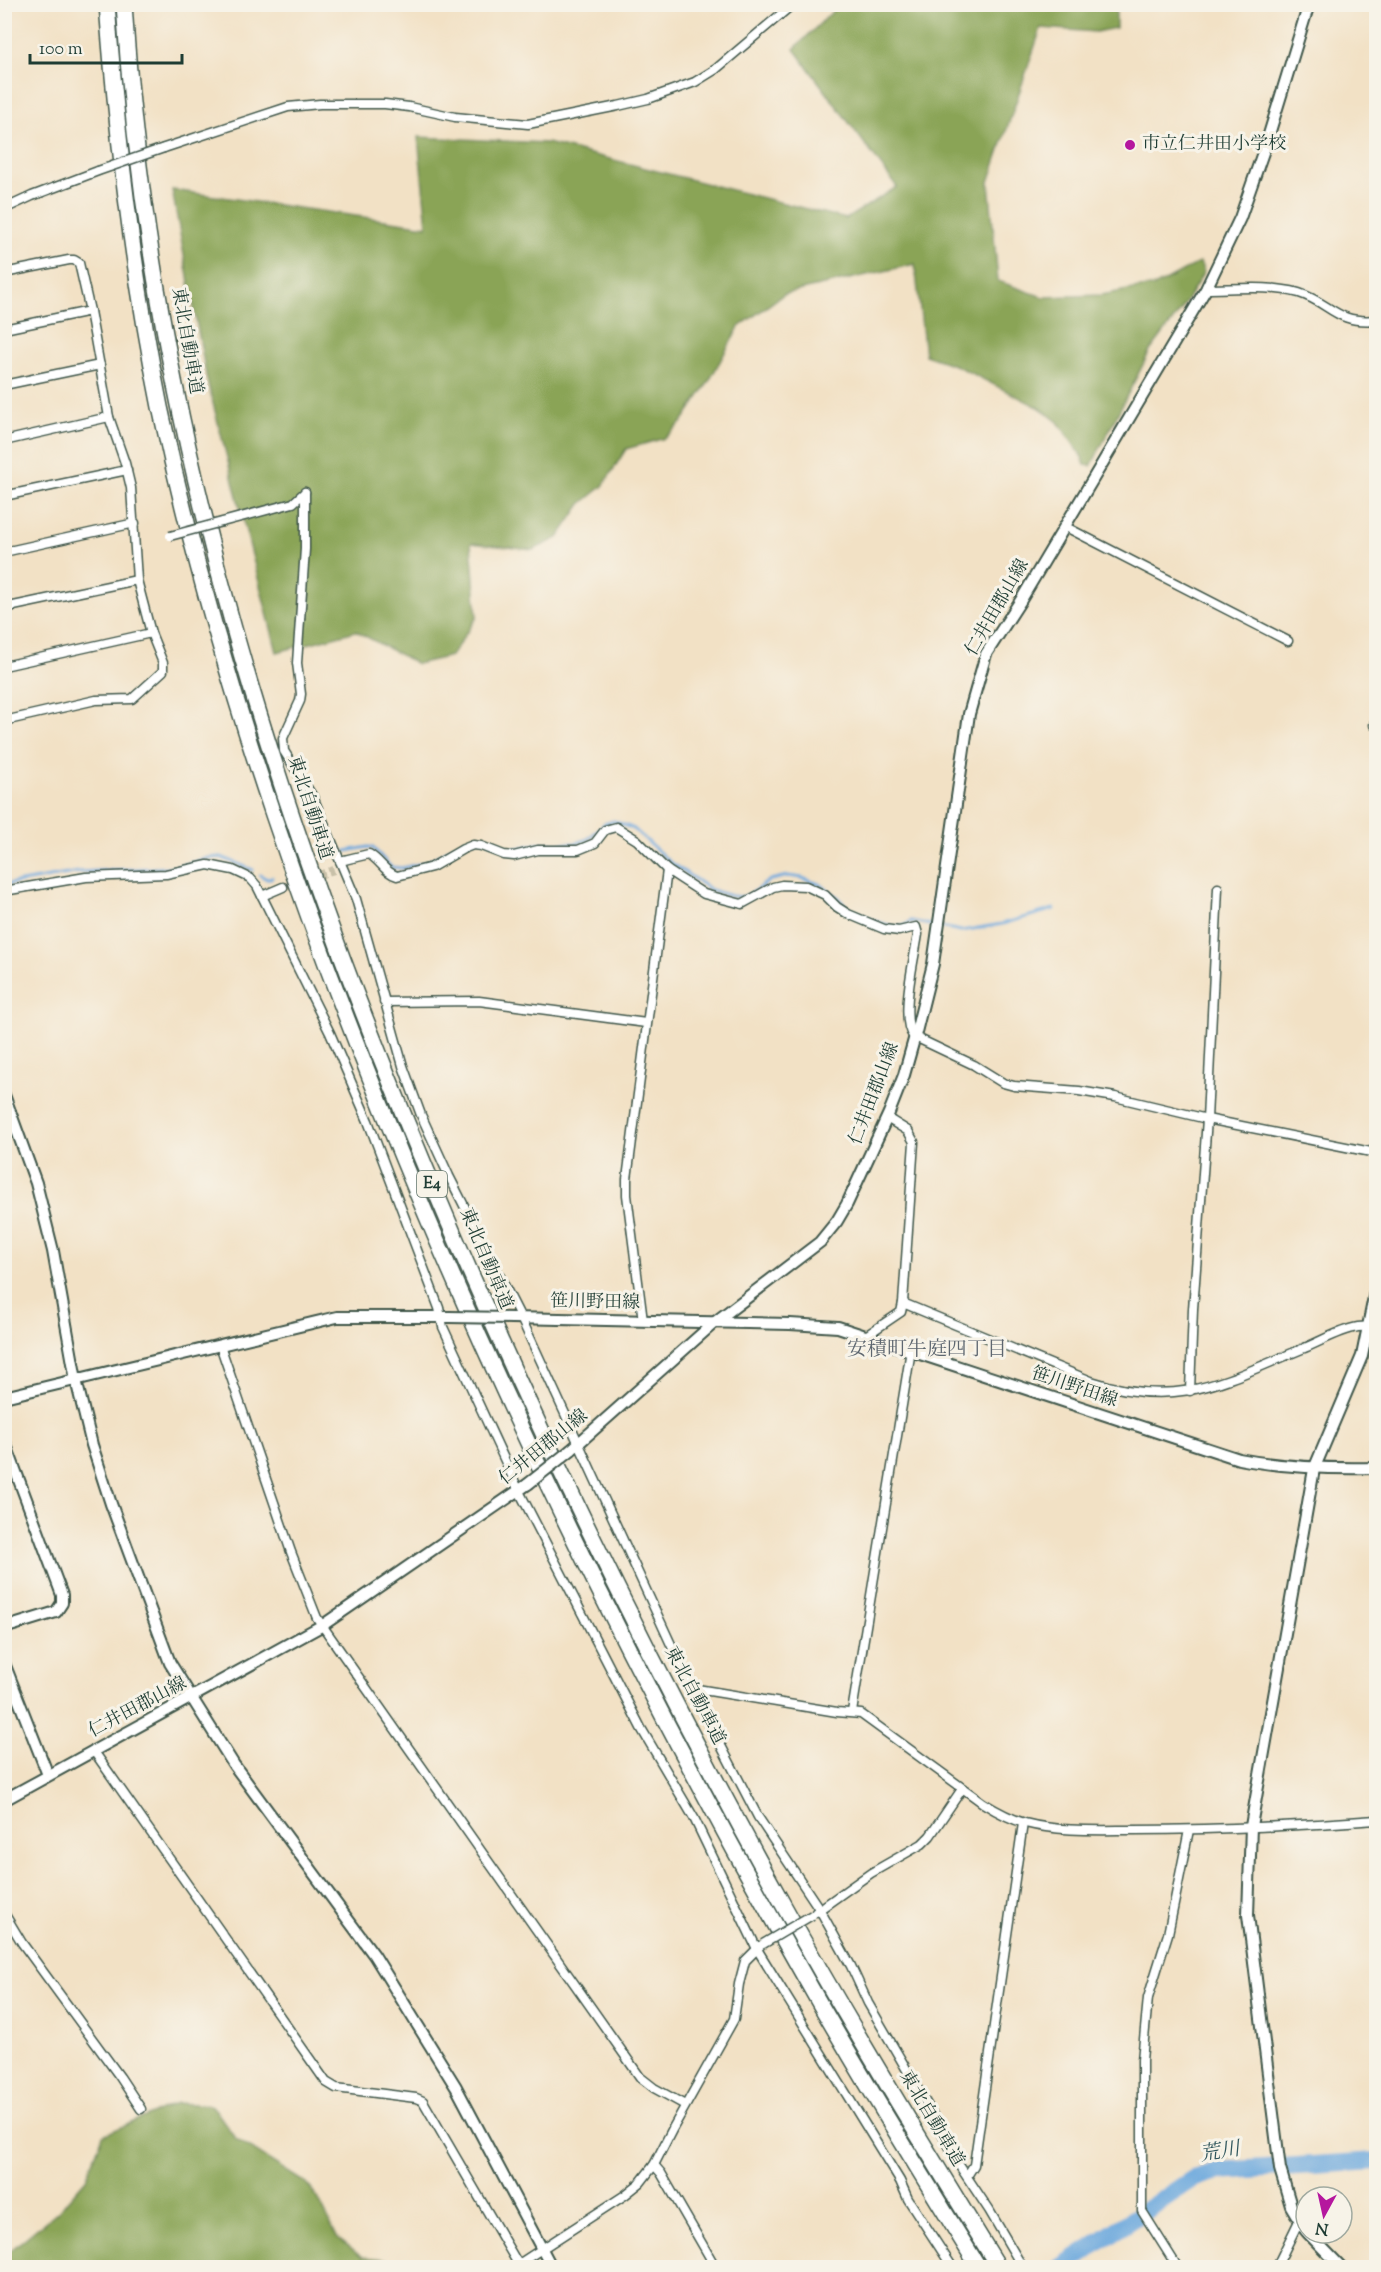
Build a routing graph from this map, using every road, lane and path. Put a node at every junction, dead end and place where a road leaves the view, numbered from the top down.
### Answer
1 (107, 4) edge
2 (124, 4) edge
3 (793, 4) edge
4 (1309, 4) edge
5 (4, 210) edge
6 (4, 273) edge
7 (1206, 289) junction
8 (90, 310) junction
9 (1377, 320) edge
10 (4, 328) edge
11 (100, 365) junction
12 (4, 385) edge
13 (109, 417) junction
14 (4, 441) edge
15 (127, 470) junction
16 (4, 496) edge
17 (135, 523) junction
18 (1064, 526) junction
19 (170, 536) dead end
20 (4, 552) edge
21 (137, 580) junction
22 (4, 608) edge
23 (151, 633) junction
24 (1288, 641) dead end
25 (4, 666) edge
26 (4, 721) edge
27 (339, 866) junction
28 (667, 870) junction
29 (284, 887) tunnel mouth
30 (1218, 888) dead end
31 (4, 891) edge
32 (262, 896) junction
33 (384, 1002) junction
34 (646, 1023) junction
35 (915, 1036) junction
36 (4, 1095) edge
37 (886, 1118) junction
38 (1207, 1119) junction
39 (1377, 1153) edge
40 (1377, 1287) edge
41 (903, 1303) junction
42 (445, 1317) junction
43 (516, 1318) junction
44 (643, 1321) junction
45 (715, 1322) junction
46 (1373, 1327) edge
47 (867, 1335) junction
48 (220, 1345) junction
49 (911, 1350) junction
50 (76, 1380) junction
51 (1190, 1391) junction
52 (5, 1396) edge
53 (4, 1440) edge
54 (574, 1447) junction
55 (1314, 1468) junction
56 (1377, 1468) edge
57 (519, 1491) junction
58 (323, 1625) junction
59 (4, 1628) edge
60 (4, 1664) edge
61 (691, 1688) junction
62 (191, 1699) junction
63 (852, 1712) junction
64 (93, 1750) junction
65 (48, 1775) junction
66 (962, 1789) junction
67 (4, 1800) edge
68 (1377, 1820) edge
69 (1023, 1823) junction
70 (1251, 1826) junction
71 (1189, 1830) junction
72 (816, 1912) junction
73 (4, 1913) edge
74 (760, 1946) junction
75 (685, 2105) junction
76 (141, 2109) dead end
77 (654, 2165) junction
78 (967, 2175) junction
79 (1294, 2212) edge
80 (1294, 2231) edge
81 (1320, 2245) edge
82 (542, 2248) junction
83 (516, 2266) edge
84 (552, 2268) edge
85 (716, 2268) edge
86 (953, 2268) edge
87 (979, 2268) edge
88 (999, 2268) edge
89 (1023, 2268) edge
90 (1178, 2268) edge
91 (1276, 2268) edge
92 (1342, 2268) edge

1 - 87 highway, 東北自動車道 / E4
2 - 88 highway, 東北自動車道 / E4
3 - 5 street, bridge
4 - 7 street, 仁井田郡山線
6 - 8 street
7 - 9 street
7 - 18 street, 仁井田郡山線
8 - 10 street
8 - 11 street
11 - 12 street
11 - 13 street
13 - 14 street
13 - 15 street
15 - 16 street
15 - 17 street
17 - 20 street
17 - 21 street
18 - 24 street
18 - 35 street, 仁井田郡山線
19 - 27 street, bridge
21 - 22 street
21 - 23 street
23 - 25 street
23 - 26 street
27 - 28 street
27 - 33 street
28 - 34 street
28 - 35 street
29 - 32 street
30 - 38 street
31 - 32 street
32 - 42 street
33 - 34 street
33 - 43 street
34 - 44 street
35 - 37 street, 仁井田郡山線
35 - 38 street
36 - 50 street
37 - 41 street
37 - 45 street, 仁井田郡山線
38 - 39 street
38 - 51 street
40 - 46 street
41 - 47 street
41 - 51 street
42 - 43 street, 笹川野田線, bridge
42 - 48 street, 笹川野田線
42 - 57 street
43 - 44 street, 笹川野田線
43 - 54 street
44 - 45 street, 笹川野田線
45 - 47 street, 笹川野田線
45 - 54 street, 仁井田郡山線
46 - 51 street
46 - 55 street
47 - 49 street, 笹川野田線
48 - 50 street, 笹川野田線
48 - 58 street
49 - 55 street, 笹川野田線
49 - 63 street
50 - 52 street, 笹川野田線
50 - 62 street
53 - 59 street
54 - 57 street, 仁井田郡山線, bridge
54 - 61 street
55 - 56 street, 笹川野田線
55 - 70 street
57 - 58 street, 仁井田郡山線
57 - 74 street
58 - 62 street, 仁井田郡山線
58 - 75 street
60 - 65 street
61 - 63 street
61 - 72 street
62 - 64 street, 仁井田郡山線
62 - 82 street
63 - 66 street
64 - 65 street, 仁井田郡山線
64 - 83 street
65 - 67 street, 仁井田郡山線
66 - 69 street
66 - 72 street
68 - 70 street
69 - 71 street
69 - 78 street
70 - 71 street
70 - 79 street
71 - 90 street
72 - 74 street, bridge
72 - 78 street
73 - 76 street
74 - 75 street
74 - 86 street
75 - 77 street
77 - 82 street
77 - 85 street
78 - 89 street
80 - 91 street
81 - 92 street
82 - 83 street
82 - 84 street

